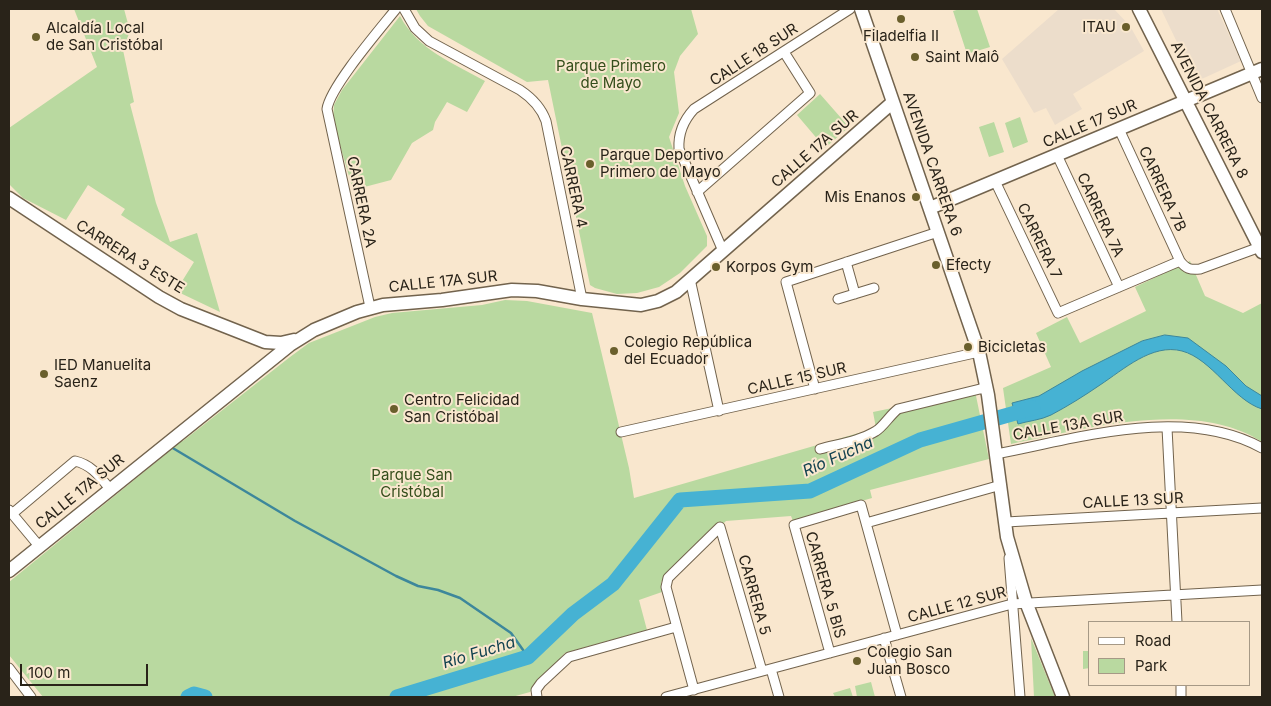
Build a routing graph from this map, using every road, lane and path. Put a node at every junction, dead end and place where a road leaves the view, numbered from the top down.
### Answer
1 (396, 9) edge
2 (404, 9) edge
3 (850, 9) edge
4 (861, 9) edge
5 (1140, 9) edge
6 (1225, 9) edge
7 (784, 52) junction
8 (1257, 72) edge
9 (1262, 98) edge
10 (1186, 101) junction
11 (894, 102) junction
12 (1119, 129) junction
13 (1057, 155) junction
14 (996, 180) junction
15 (698, 192) junction
16 (9, 198) edge
17 (930, 208) junction
18 (938, 232) junction
19 (1261, 249) edge
20 (723, 250) junction
21 (1180, 261) junction
22 (846, 262) junction
23 (690, 280) junction
24 (1119, 287) junction
25 (874, 288) dead end
26 (855, 294) junction
27 (582, 299) junction
28 (838, 299) dead end
29 (370, 307) junction
30 (298, 339) junction
31 (259, 341) junction
32 (979, 352) junction
33 (258, 369) junction
34 (986, 388) junction
35 (815, 389) junction
36 (719, 411) junction
37 (1167, 428) junction
38 (621, 432) dead end
39 (1262, 448) edge
40 (820, 449) dead end
41 (996, 454) junction
42 (1001, 485) junction
43 (110, 489) junction
44 (1262, 508) edge
45 (10, 512) edge
46 (1172, 513) junction
47 (1006, 522) junction
48 (866, 523) junction
49 (1007, 537) junction
50 (39, 546) junction
51 (9, 570) edge
52 (1262, 590) edge
53 (1176, 595) junction
54 (1026, 602) junction
55 (1012, 604) junction
56 (1178, 621) edge
57 (676, 627) junction
58 (897, 635) junction
59 (884, 638) junction
60 (830, 653) junction
61 (9, 668) edge
62 (767, 670) junction
63 (694, 690) junction
64 (536, 694) edge
65 (31, 697) edge
66 (666, 697) edge
67 (779, 697) edge
68 (901, 697) edge
69 (1020, 697) edge
70 (1063, 697) edge

1 - 29 street, CARRERA 2A
2 - 27 street, CARRERA 4
3 - 7 street, CALLE 18 SUR
4 - 11 street, AVENIDA CARRERA 6
5 - 10 street, AVENIDA CARRERA 8
6 - 8 street
7 - 15 street, CALLE 18 SUR
7 - 15 street
8 - 9 street
8 - 10 street, CALLE 17 SUR
10 - 12 street, CALLE 17 SUR
10 - 19 street, AVENIDA CARRERA 8
11 - 17 street, AVENIDA CARRERA 6
11 - 20 street, CALLE 17A SUR
12 - 13 street, CALLE 17 SUR
12 - 21 street, CARRERA 7B
13 - 14 street, CALLE 17 SUR
13 - 24 street, CARRERA 7A
14 - 17 street, CALLE 17 SUR
14 - 24 street, CARRERA 7
15 - 20 street
16 - 31 street, CARRERA 3 ESTE
17 - 18 street, AVENIDA CARRERA 6
18 - 22 street
18 - 32 street, AVENIDA CARRERA 6
19 - 21 street
20 - 23 street, CALLE 17A SUR
21 - 24 street
22 - 26 street
22 - 35 street
23 - 27 street, CALLE 17A SUR
23 - 36 street
25 - 26 street
26 - 28 street
27 - 29 street, CALLE 17A SUR
29 - 30 street, CALLE 17A SUR
30 - 31 street, CARRERA 3 ESTE
30 - 33 street, CALLE 17A SUR
31 - 33 street
32 - 34 street, AVENIDA CARRERA 6
32 - 35 street, CALLE 15 SUR
33 - 43 street, CALLE 17A SUR
34 - 40 street
34 - 41 street, AVENIDA CARRERA 6
35 - 36 street, CALLE 15 SUR
36 - 38 street, CALLE 15 SUR
37 - 39 street, CALLE 13A SUR
37 - 41 street, CALLE 13A SUR
37 - 46 street
41 - 42 street, AVENIDA CARRERA 6
42 - 47 street, AVENIDA CARRERA 6
42 - 48 street
43 - 45 street
43 - 50 street, CALLE 17A SUR
44 - 46 street, CALLE 13 SUR
45 - 50 street
46 - 47 street, CALLE 13 SUR
46 - 53 street
47 - 49 street, AVENIDA CARRERA 6
48 - 58 street
48 - 60 street, CARRERA 5 BIS
49 - 54 street, AVENIDA CARRERA 6
49 - 55 street
50 - 51 street, CALLE 17A SUR
52 - 53 street, CALLE 12 SUR
53 - 54 street, CALLE 12 SUR
53 - 56 street
54 - 55 street, CALLE 12 SUR
54 - 70 street, AVENIDA CARRERA 6
55 - 58 street, CALLE 12 SUR
55 - 69 street
57 - 62 street, CARRERA 5
57 - 63 street
57 - 64 street
58 - 59 street, CALLE 12 SUR
59 - 60 street, CALLE 12 SUR
59 - 68 street
60 - 62 street, CALLE 12 SUR
61 - 65 street
62 - 63 street, CALLE 12 SUR
62 - 67 street, CARRERA 5
63 - 66 street, CALLE 12 SUR

